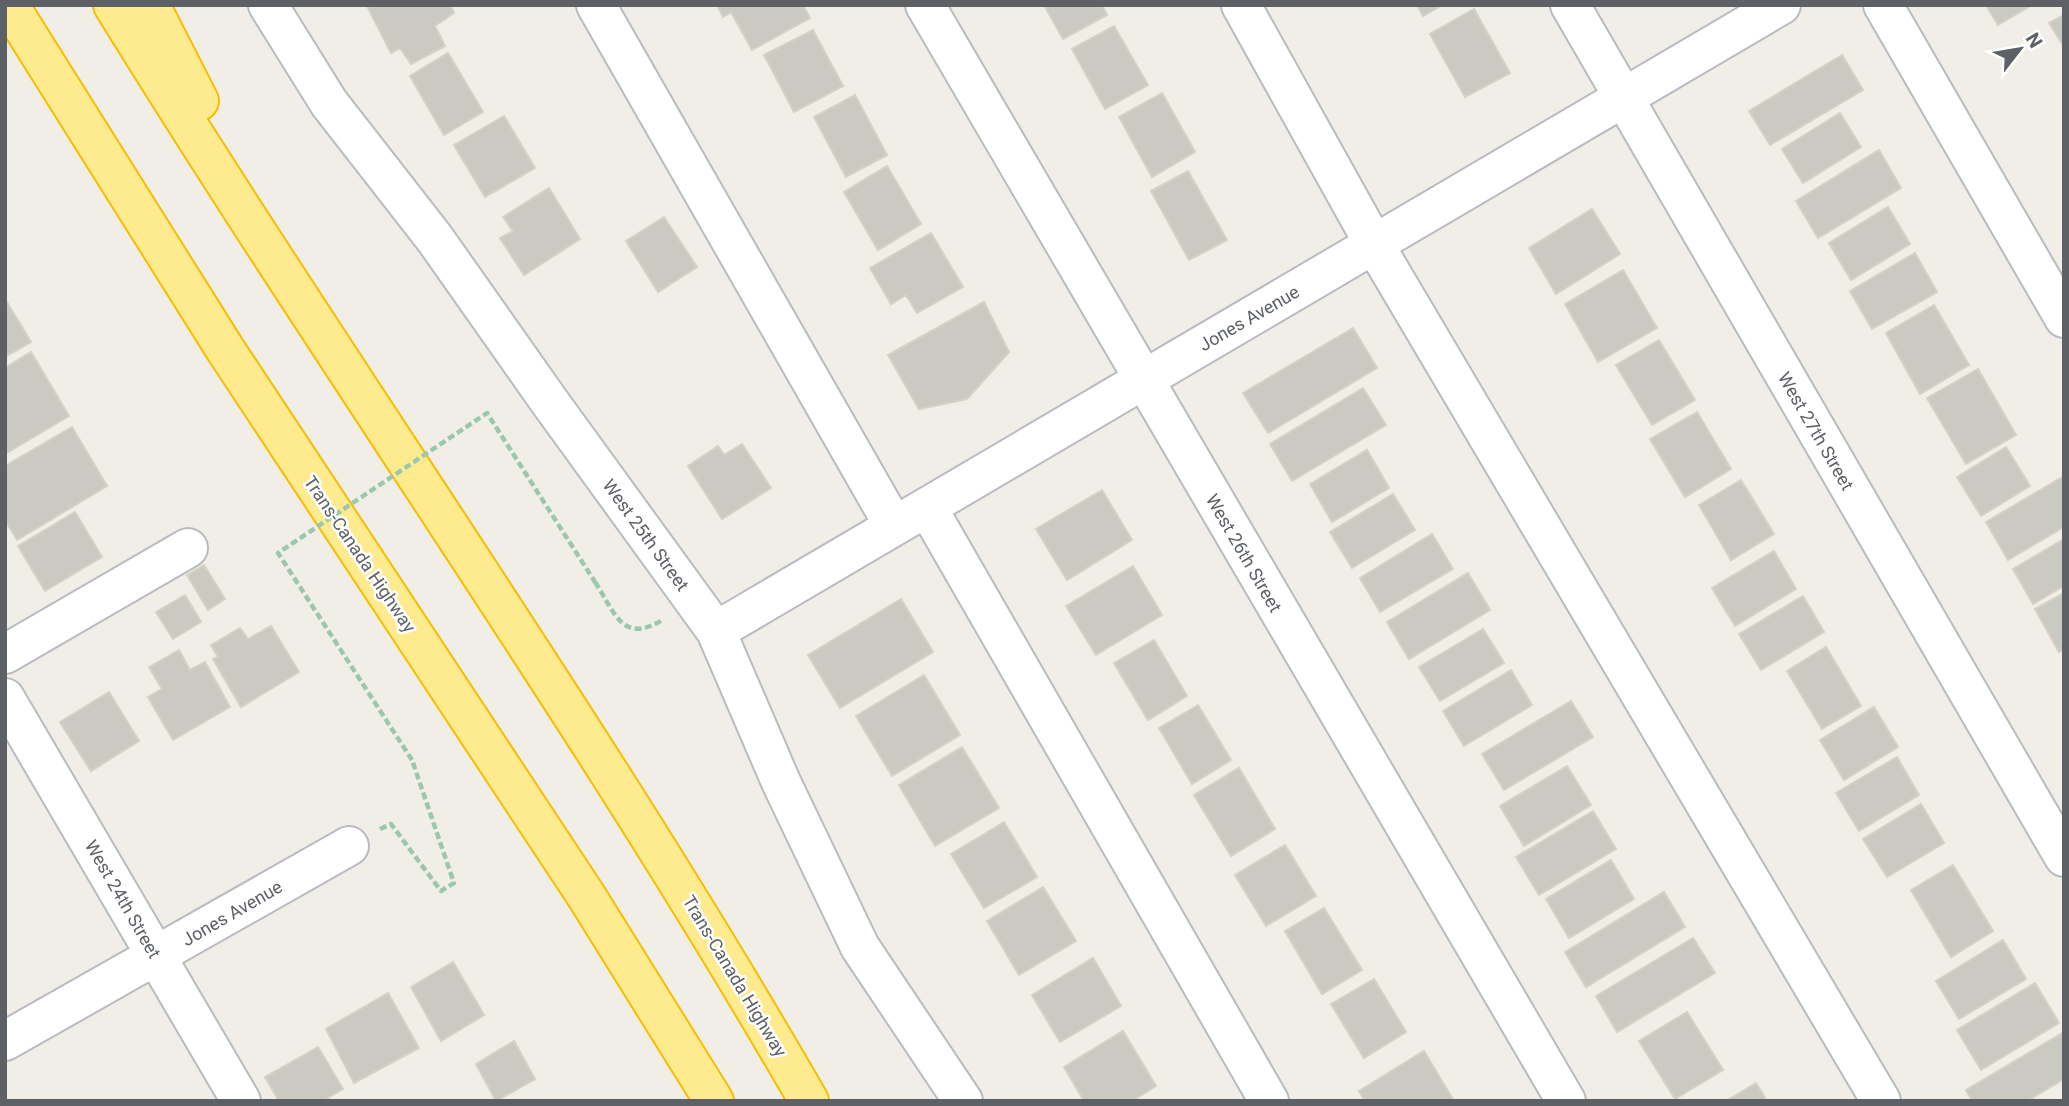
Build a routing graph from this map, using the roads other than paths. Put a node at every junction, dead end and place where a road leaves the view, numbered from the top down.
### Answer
1 (9, 5) edge
2 (113, 5) edge
3 (150, 5) edge
4 (268, 5) edge
5 (596, 5) edge
6 (925, 5) edge
7 (1241, 5) edge
8 (1570, 5) edge
9 (1781, 5) edge
10 (1883, 5) edge
11 (1622, 99) junction
12 (1374, 244) junction
13 (301, 303) junction
14 (2064, 318) edge
15 (1143, 380) junction
16 (927, 507) junction
17 (894, 526) junction
18 (188, 548) dead end
19 (716, 631) junction
20 (5, 654) edge
21 (5, 698) edge
22 (349, 846) dead end
23 (2064, 857) edge
24 (157, 956) junction
25 (5, 1041) edge
26 (242, 1101) edge
27 (714, 1101) edge
28 (809, 1101) edge
29 (963, 1101) edge
30 (1269, 1101) edge
31 (1566, 1101) edge
32 (1881, 1101) edge

1 - 27 highway, Trans-Canada Highway
2 - 13 highway, Trans-Canada Highway
3 - 13 highway
4 - 19 street, West 25th Street
5 - 17 street
6 - 15 street, West 26th Street
7 - 12 street
8 - 11 street, West 27th Street
9 - 11 street, Jones Avenue
10 - 14 street
11 - 12 street, Jones Avenue
11 - 23 street, West 27th Street
12 - 15 street, Jones Avenue
12 - 32 street
13 - 28 highway, Trans-Canada Highway
15 - 16 street, Jones Avenue
15 - 31 street, West 26th Street
16 - 17 street, Jones Avenue
16 - 30 street
17 - 19 street, Jones Avenue
18 - 20 street
19 - 29 street, West 25th Street
21 - 24 street, West 24th Street
22 - 24 street, Jones Avenue
24 - 25 street, Jones Avenue
24 - 26 street, West 24th Street

